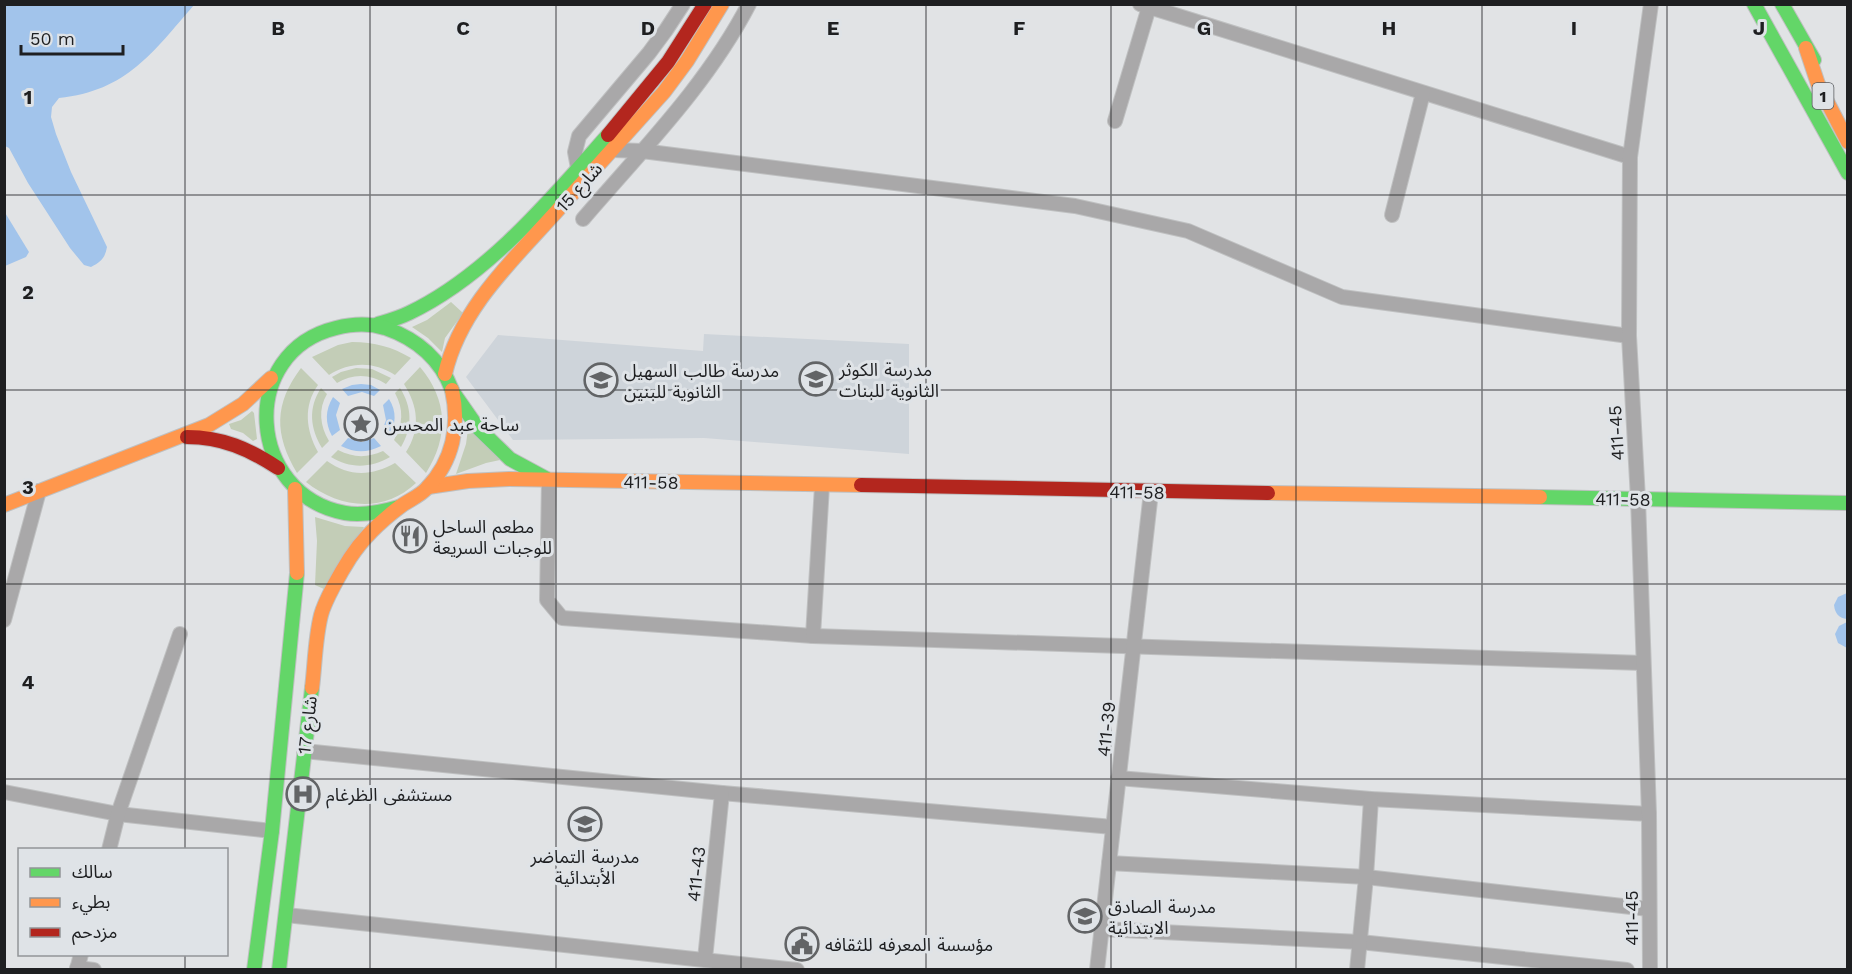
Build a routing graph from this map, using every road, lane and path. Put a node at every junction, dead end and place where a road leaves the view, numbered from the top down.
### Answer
1 (683, 4) edge
2 (705, 4) edge
3 (722, 4) edge
4 (749, 4) edge
5 (1651, 4) edge
6 (1754, 4) edge
7 (1782, 4) edge
8 (1144, 6) edge
9 (1806, 48) junction
10 (1423, 93) junction
11 (1848, 120) edge
12 (1114, 121) dead end
13 (1848, 142) edge
14 (613, 150) junction
15 (642, 151) junction
16 (1630, 157) junction
17 (578, 168) junction
18 (1848, 173) edge
19 (1392, 214) dead end
20 (583, 219) dead end
21 (378, 324) junction
22 (1629, 336) junction
23 (275, 374) junction
24 (445, 374) junction
25 (452, 390) junction
26 (172, 438) junction
27 (278, 468) junction
28 (549, 480) junction
29 (822, 486) junction
30 (428, 488) junction
31 (295, 489) junction
32 (39, 491) junction
33 (1151, 492) junction
34 (1638, 499) junction
35 (1848, 503) edge
36 (4, 505) edge
37 (399, 507) junction
38 (4, 620) edge
39 (180, 634) dead end
40 (813, 636) junction
41 (1133, 647) junction
42 (1643, 663) junction
43 (304, 752) junction
44 (1119, 778) junction
45 (4, 792) edge
46 (722, 793) junction
47 (1371, 799) junction
48 (118, 814) junction
49 (1649, 814) junction
50 (1113, 827) junction
51 (272, 831) junction
52 (109, 848) edge
53 (1109, 863) junction
54 (1366, 877) junction
55 (1649, 909) junction
56 (286, 915) junction
57 (1102, 929) junction
58 (1360, 942) junction
59 (705, 959) junction
60 (78, 964) edge
61 (94, 969) edge
62 (254, 969) edge
63 (279, 969) edge
64 (797, 969) edge
65 (1097, 969) edge
66 (1358, 969) edge
67 (1627, 969) edge
68 (1650, 969) edge

1 - 17 street
2 - 17 main road, شارع 15
3 - 14 main road, شارع 15
4 - 15 street
5 - 16 street, 411-45
6 - 18 main road
7 - 9 main road
8 - 10 street
8 - 12 street
9 - 11 main road
9 - 13 main road, 1
10 - 16 street
10 - 19 street
14 - 15 street
14 - 24 main road, شارع 15
15 - 20 street
15 - 22 street
16 - 22 street, 411-45
17 - 21 main road, شارع 15
21 - 23 main road
21 - 24 main road
22 - 34 street, 411-45
23 - 26 main road
23 - 27 main road
24 - 25 main road
25 - 28 main road
25 - 30 main road
26 - 27 main road
26 - 32 main road
27 - 31 main road
28 - 29 main road, 411-58
28 - 30 main road, 411-58
28 - 40 street
29 - 33 main road, 411-58
29 - 40 street
30 - 37 main road
31 - 37 main road
31 - 51 main road, شارع 17
32 - 36 main road
32 - 38 street
33 - 34 main road, 411-58
33 - 41 street, 411-39
34 - 35 main road, 411-58
34 - 42 street, 411-45
37 - 43 main road, شارع 17
39 - 48 street
40 - 41 street
41 - 42 street
41 - 44 street, 411-39
42 - 49 street, 411-45
43 - 46 street
43 - 56 main road, شارع 17
44 - 47 street
44 - 50 street, 411-39
45 - 48 street
46 - 50 street
46 - 59 street, 411-43
47 - 49 street
47 - 54 street
48 - 51 street
48 - 52 street
49 - 55 street, 411-45
50 - 53 street, 411-39
51 - 62 main road, شارع 17
53 - 54 street
53 - 57 street, 411-39
54 - 55 street
54 - 58 street
55 - 68 street, 411-45
56 - 59 street
56 - 63 main road, شارع 17
57 - 58 street
57 - 65 street, 411-39
58 - 66 street
58 - 67 street
59 - 64 street
60 - 61 street

